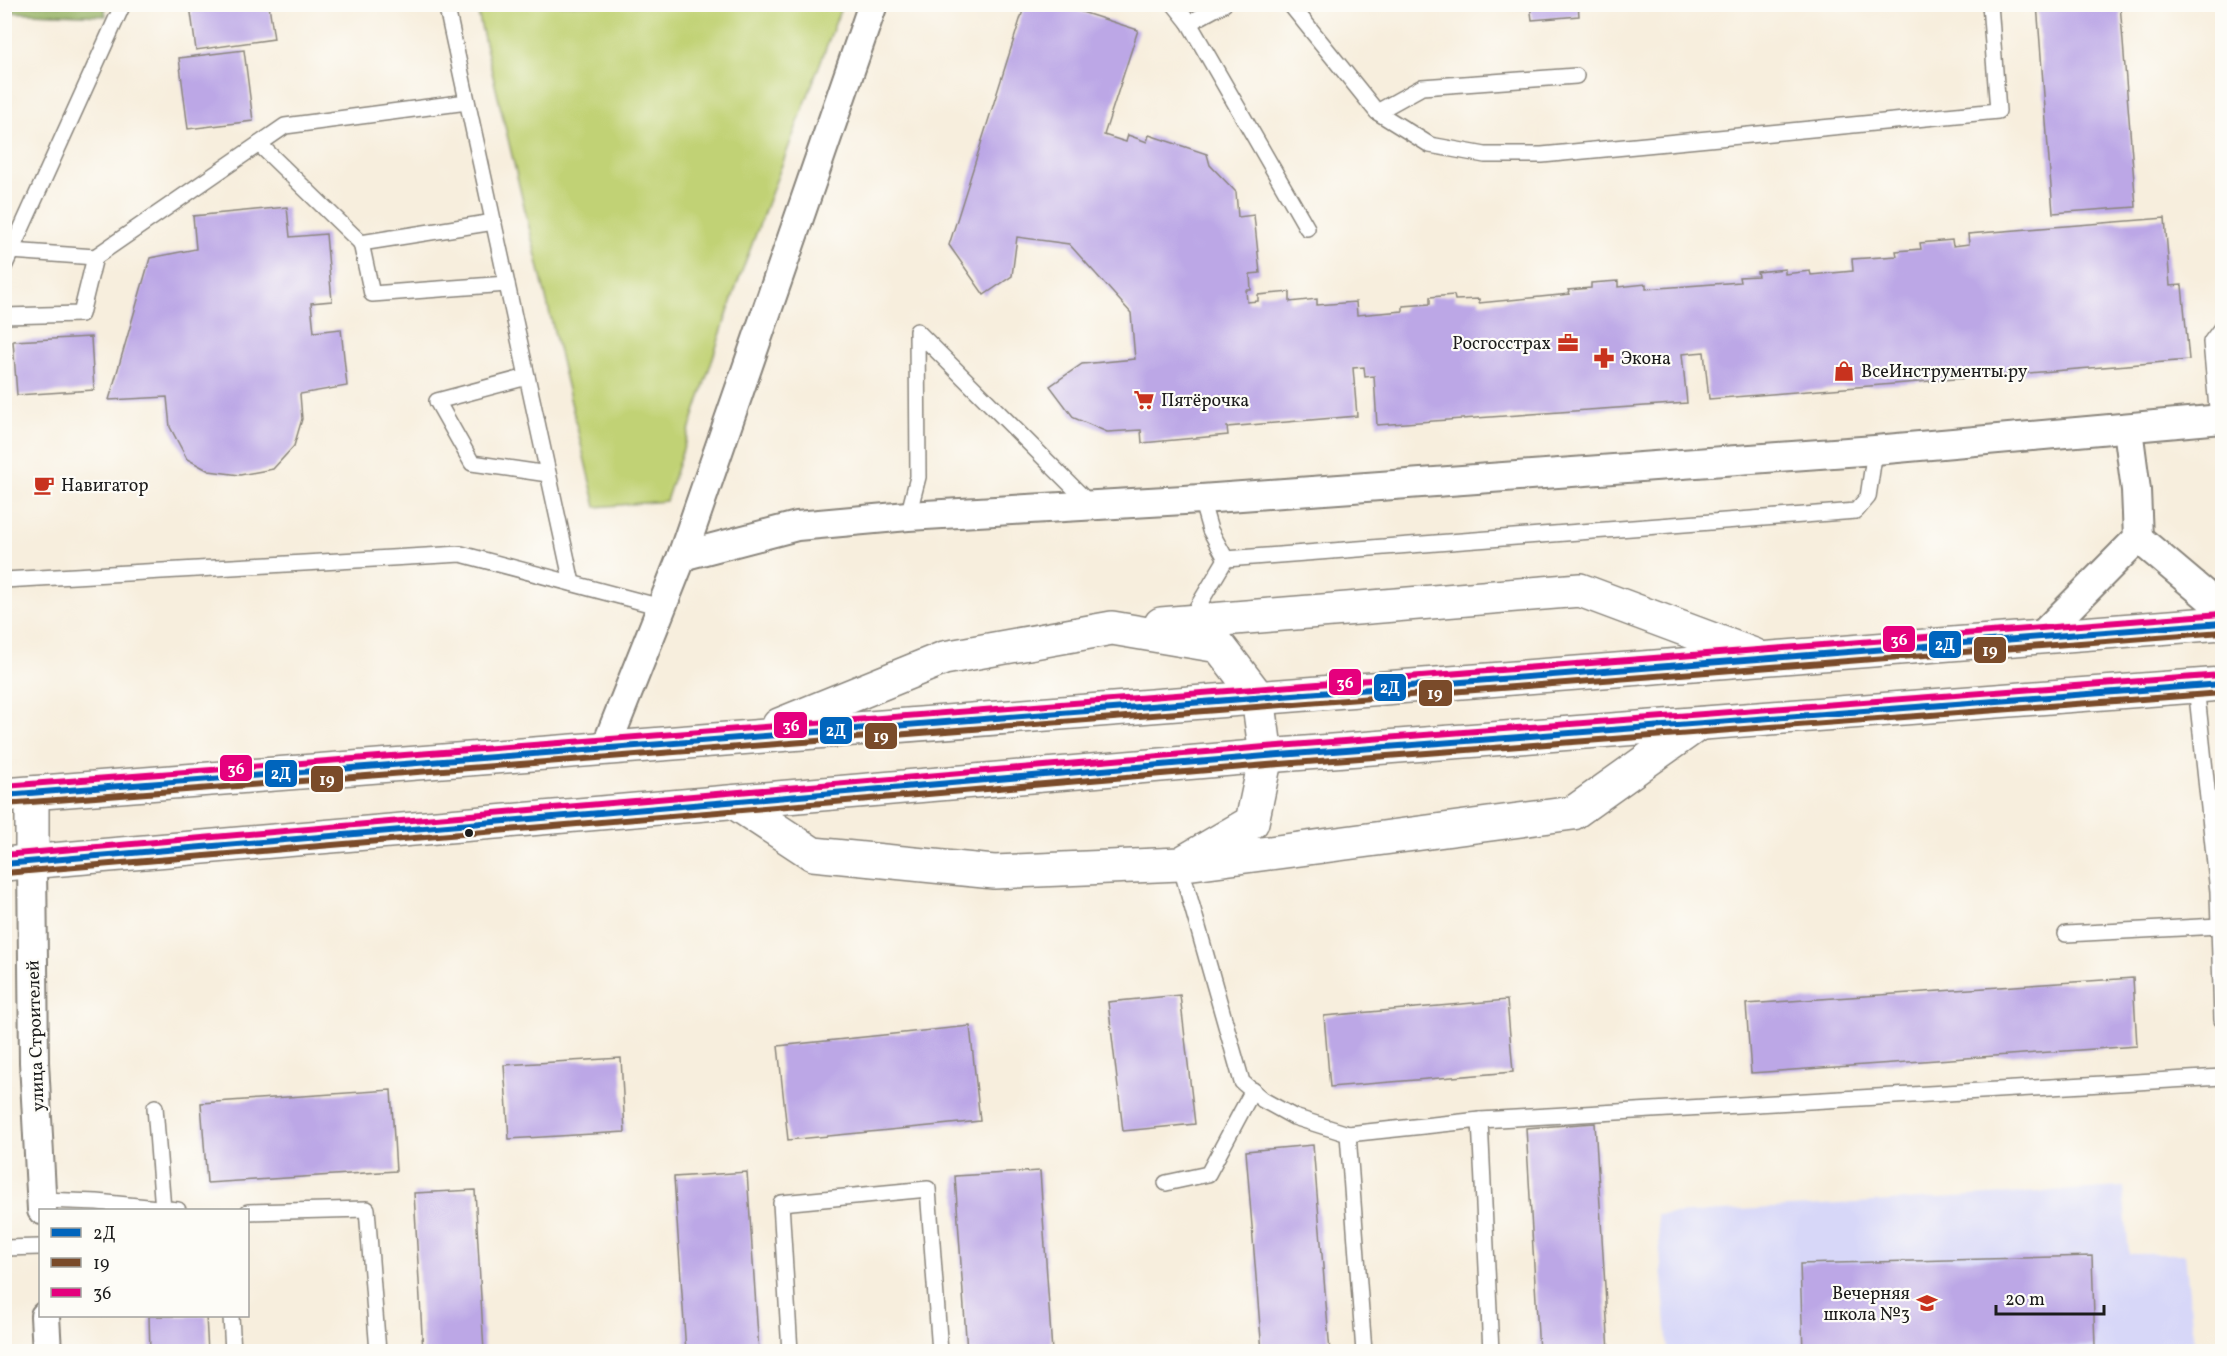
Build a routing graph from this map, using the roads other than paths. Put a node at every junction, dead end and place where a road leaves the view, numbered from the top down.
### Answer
1 (123, 4) edge
2 (446, 4) edge
3 (873, 4) edge
4 (1174, 4) edge
5 (1224, 4) edge
6 (1290, 4) edge
7 (1990, 4) edge
8 (1189, 23) junction
9 (1576, 76) dead end
10 (467, 102) junction
11 (1377, 112) junction
12 (259, 144) junction
13 (494, 222) junction
14 (1307, 228) dead end
15 (361, 243) junction
16 (11, 252) junction
17 (95, 257) junction
18 (4, 267) edge
19 (507, 284) junction
20 (4, 316) edge
21 (2223, 327) edge
22 (527, 377) junction
23 (2220, 419) edge
24 (2128, 429) junction
25 (1875, 450) junction
26 (548, 474) junction
27 (1201, 499) junction
28 (1091, 505) junction
29 (908, 516) junction
30 (2138, 538) junction
31 (681, 556) junction
32 (1226, 560) junction
33 (4, 580) edge
34 (572, 583) junction
35 (662, 607) junction
36 (2223, 609) edge
37 (1188, 622) junction
38 (2223, 623) edge
39 (1112, 628) junction
40 (2040, 637) junction
41 (1764, 658) junction
42 (2209, 685) edge
43 (1258, 697) junction
44 (1698, 724) junction
45 (751, 737) junction
46 (606, 747) junction
47 (1266, 756) junction
48 (18, 794) edge
49 (2215, 799) edge
50 (734, 802) junction
51 (18, 863) edge
52 (1180, 864) junction
53 (2219, 926) junction
54 (2066, 934) dead end
55 (2223, 1020) edge
56 (2223, 1077) edge
57 (1253, 1090) junction
58 (155, 1107) dead end
59 (1480, 1120) junction
60 (1348, 1134) junction
61 (1166, 1183) dead end
62 (42, 1205) edge
63 (155, 1209) edge
64 (163, 1209) edge
65 (249, 1212) edge
66 (39, 1247) edge
67 (4, 1248) edge
68 (45, 1317) edge
69 (231, 1317) edge
70 (47, 1352) edge
71 (233, 1352) edge
72 (378, 1352) edge
73 (790, 1352) edge
74 (940, 1352) edge
75 (1364, 1352) edge
76 (1491, 1352) edge

1 - 16 lane
2 - 10 lane
3 - 31 street
4 - 8 lane
5 - 8 lane
6 - 11 lane
7 - 11 lane
8 - 14 lane
9 - 11 lane
10 - 12 lane
10 - 13 lane
12 - 15 lane
12 - 17 lane
13 - 15 lane
13 - 19 lane
15 - 19 lane
16 - 17 lane
16 - 18 lane
17 - 20 lane
19 - 22 lane
21 - 23 lane
22 - 26 lane
22 - 26 lane
23 - 24 street
24 - 25 street
24 - 30 street
25 - 27 street
25 - 32 lane
26 - 34 lane
27 - 28 street
27 - 32 lane
28 - 29 street
28 - 29 lane
29 - 31 street
30 - 36 street
30 - 40 street
31 - 35 street
32 - 37 lane
33 - 34 lane
34 - 35 lane
35 - 46 street
37 - 39 main road
37 - 41 main road
38 - 40 main road
39 - 43 main road
39 - 45 main road
40 - 41 main road
41 - 43 main road
42 - 44 main road
42 - 49 lane
43 - 45 main road
43 - 47 main road
44 - 47 main road
44 - 52 main road
45 - 46 main road
46 - 48 main road
47 - 50 main road
47 - 52 main road
48 - 51 main road
49 - 53 lane
50 - 51 main road
50 - 52 main road
51 - 62 street, улица Строителей
52 - 57 lane
53 - 54 lane
53 - 55 lane
56 - 59 lane
57 - 60 lane
57 - 61 lane
58 - 64 lane
59 - 60 lane
59 - 76 lane
60 - 75 lane
62 - 63 lane
65 - 72 lane
66 - 67 lane
68 - 70 street
69 - 71 lane
73 - 74 lane

